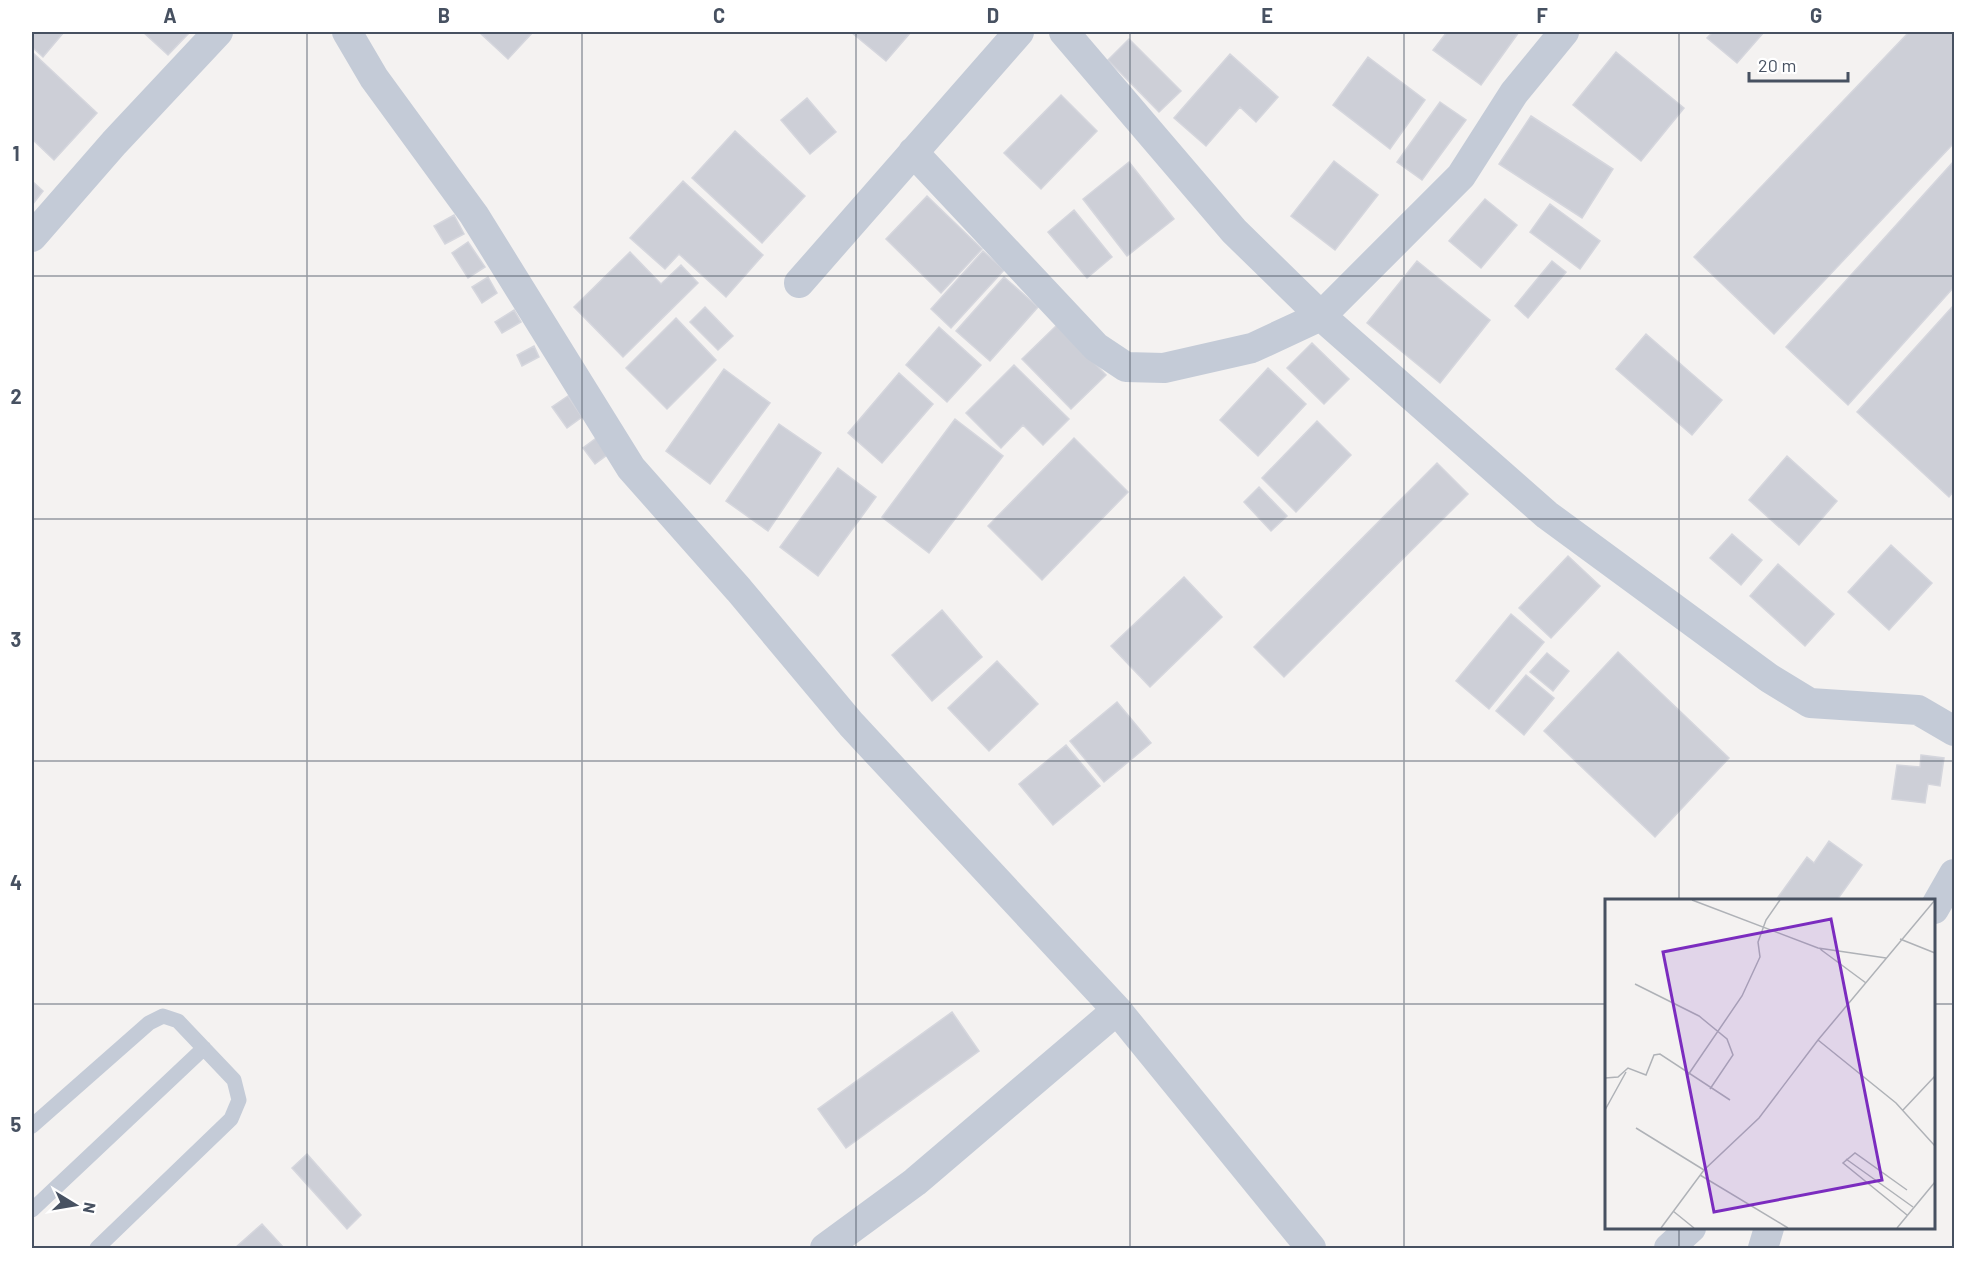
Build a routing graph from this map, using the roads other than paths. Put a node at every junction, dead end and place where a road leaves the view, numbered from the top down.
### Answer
1 (218, 32) edge
2 (347, 32) edge
3 (1019, 32) edge
4 (1064, 32) edge
5 (1564, 32) edge
6 (913, 152) junction
7 (32, 237) edge
8 (800, 283) dead end
9 (1321, 316) junction
10 (1954, 731) edge
11 (1954, 874) edge
12 (1935, 907) edge
13 (1117, 1010) junction
14 (204, 1048) junction
15 (32, 1126) edge
16 (32, 1210) edge
17 (1689, 1229) edge
18 (1768, 1229) edge
19 (97, 1248) edge
20 (825, 1248) edge
21 (1311, 1248) edge
22 (1669, 1248) edge
23 (1763, 1248) edge

1 - 7 street
2 - 13 street
3 - 6 street
4 - 9 street
5 - 9 street
6 - 8 street
6 - 9 street
9 - 10 street
11 - 12 street
13 - 20 street
13 - 21 street
14 - 15 lane
14 - 16 lane
14 - 19 lane
17 - 22 street
18 - 23 street

